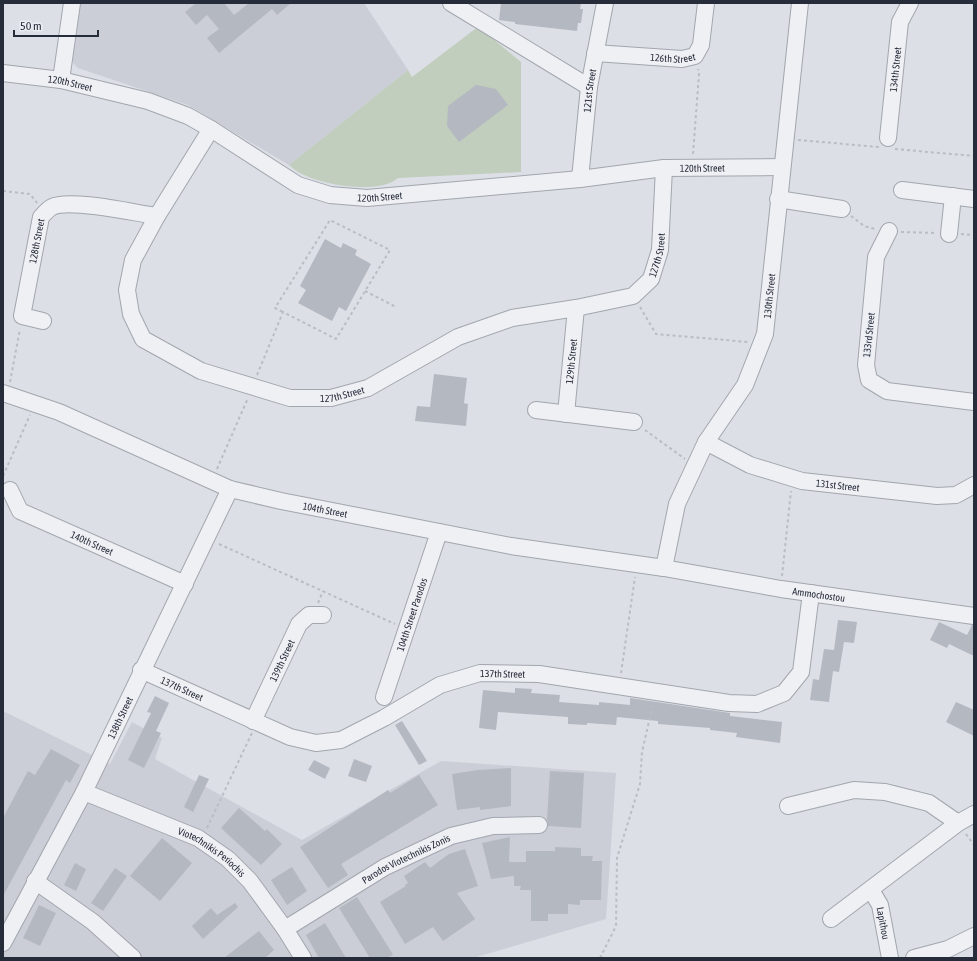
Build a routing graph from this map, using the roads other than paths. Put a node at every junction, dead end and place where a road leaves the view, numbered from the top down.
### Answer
1 (72, 3) edge
2 (451, 3) edge
3 (605, 3) edge
4 (706, 3) edge
5 (800, 3) edge
6 (910, 3) edge
7 (478, 10) edge
8 (595, 53) junction
9 (3, 73) edge
10 (62, 80) junction
11 (589, 87) junction
12 (212, 129) junction
13 (888, 138) dead end
14 (782, 167) junction
15 (664, 168) junction
16 (580, 179) junction
17 (902, 190) dead end
18 (953, 196) junction
19 (778, 199) junction
20 (974, 199) edge
21 (842, 209) road end
22 (157, 216) junction
23 (889, 232) road end
24 (949, 234) road end
25 (576, 308) junction
26 (43, 321) dead end
27 (5, 394) edge
28 (974, 402) edge
29 (536, 410) dead end
30 (566, 414) junction
31 (634, 422) road end
32 (706, 442) junction
33 (6, 483) edge
34 (974, 485) edge
35 (230, 489) junction
36 (439, 532) junction
37 (664, 568) junction
38 (185, 584) junction
39 (812, 593) junction
40 (323, 615) dead end
41 (974, 616) edge
42 (141, 670) junction
43 (384, 698) dead end
44 (255, 722) junction
45 (84, 792) junction
46 (788, 806) dead end
47 (974, 814) edge
48 (958, 823) junction
49 (539, 825) dead end
50 (35, 881) junction
51 (871, 890) junction
52 (831, 919) dead end
53 (285, 929) junction
54 (974, 936) edge
55 (3, 943) edge
56 (133, 958) edge
57 (303, 958) edge
58 (890, 958) edge
59 (914, 958) edge

1 - 10 street
2 - 7 street
3 - 8 street, 121st Street
4 - 8 street, 126th Street
5 - 14 street, 130th Street
6 - 13 street, 134th Street
7 - 11 street
8 - 11 street, 121st Street
9 - 10 street, 120th Street
10 - 12 street, 120th Street
11 - 16 street, 121st Street
12 - 16 street, 120th Street
12 - 22 street, 127th Street
14 - 15 street, 120th Street
14 - 19 street, 130th Street
15 - 16 street, 120th Street
15 - 25 street, 127th Street
17 - 18 street
18 - 20 street
18 - 24 street
19 - 21 street
19 - 32 street, 130th Street
22 - 25 street, 127th Street
22 - 26 street, 128th Street
23 - 28 street, 133rd Street
25 - 30 street, 129th Street
27 - 35 street, 104th Street
29 - 30 street
30 - 31 street
32 - 34 street, 131st Street
32 - 37 street, 130th Street
33 - 38 street, 140th Street
35 - 36 street, 104th Street
35 - 38 street, 138th Street
36 - 37 street, 104th Street
36 - 43 street, 104th Street Parodos
37 - 39 street, Ammochostou
38 - 42 street, 138th Street
39 - 41 street, Ammochostou
39 - 44 street, 137th Street
40 - 44 street, 139th Street
42 - 44 street, 137th Street
42 - 45 street, 138th Street
45 - 50 street, 138th Street
45 - 53 street, Viotechnikis Periochis
46 - 48 street
47 - 48 street
48 - 51 street
49 - 53 street, Parodos Viotechnikis Zonis
50 - 55 street, 138th Street
50 - 56 street
51 - 52 street
51 - 58 street, Lapithou
53 - 57 street, Viotechnikis Periochis
54 - 59 street

